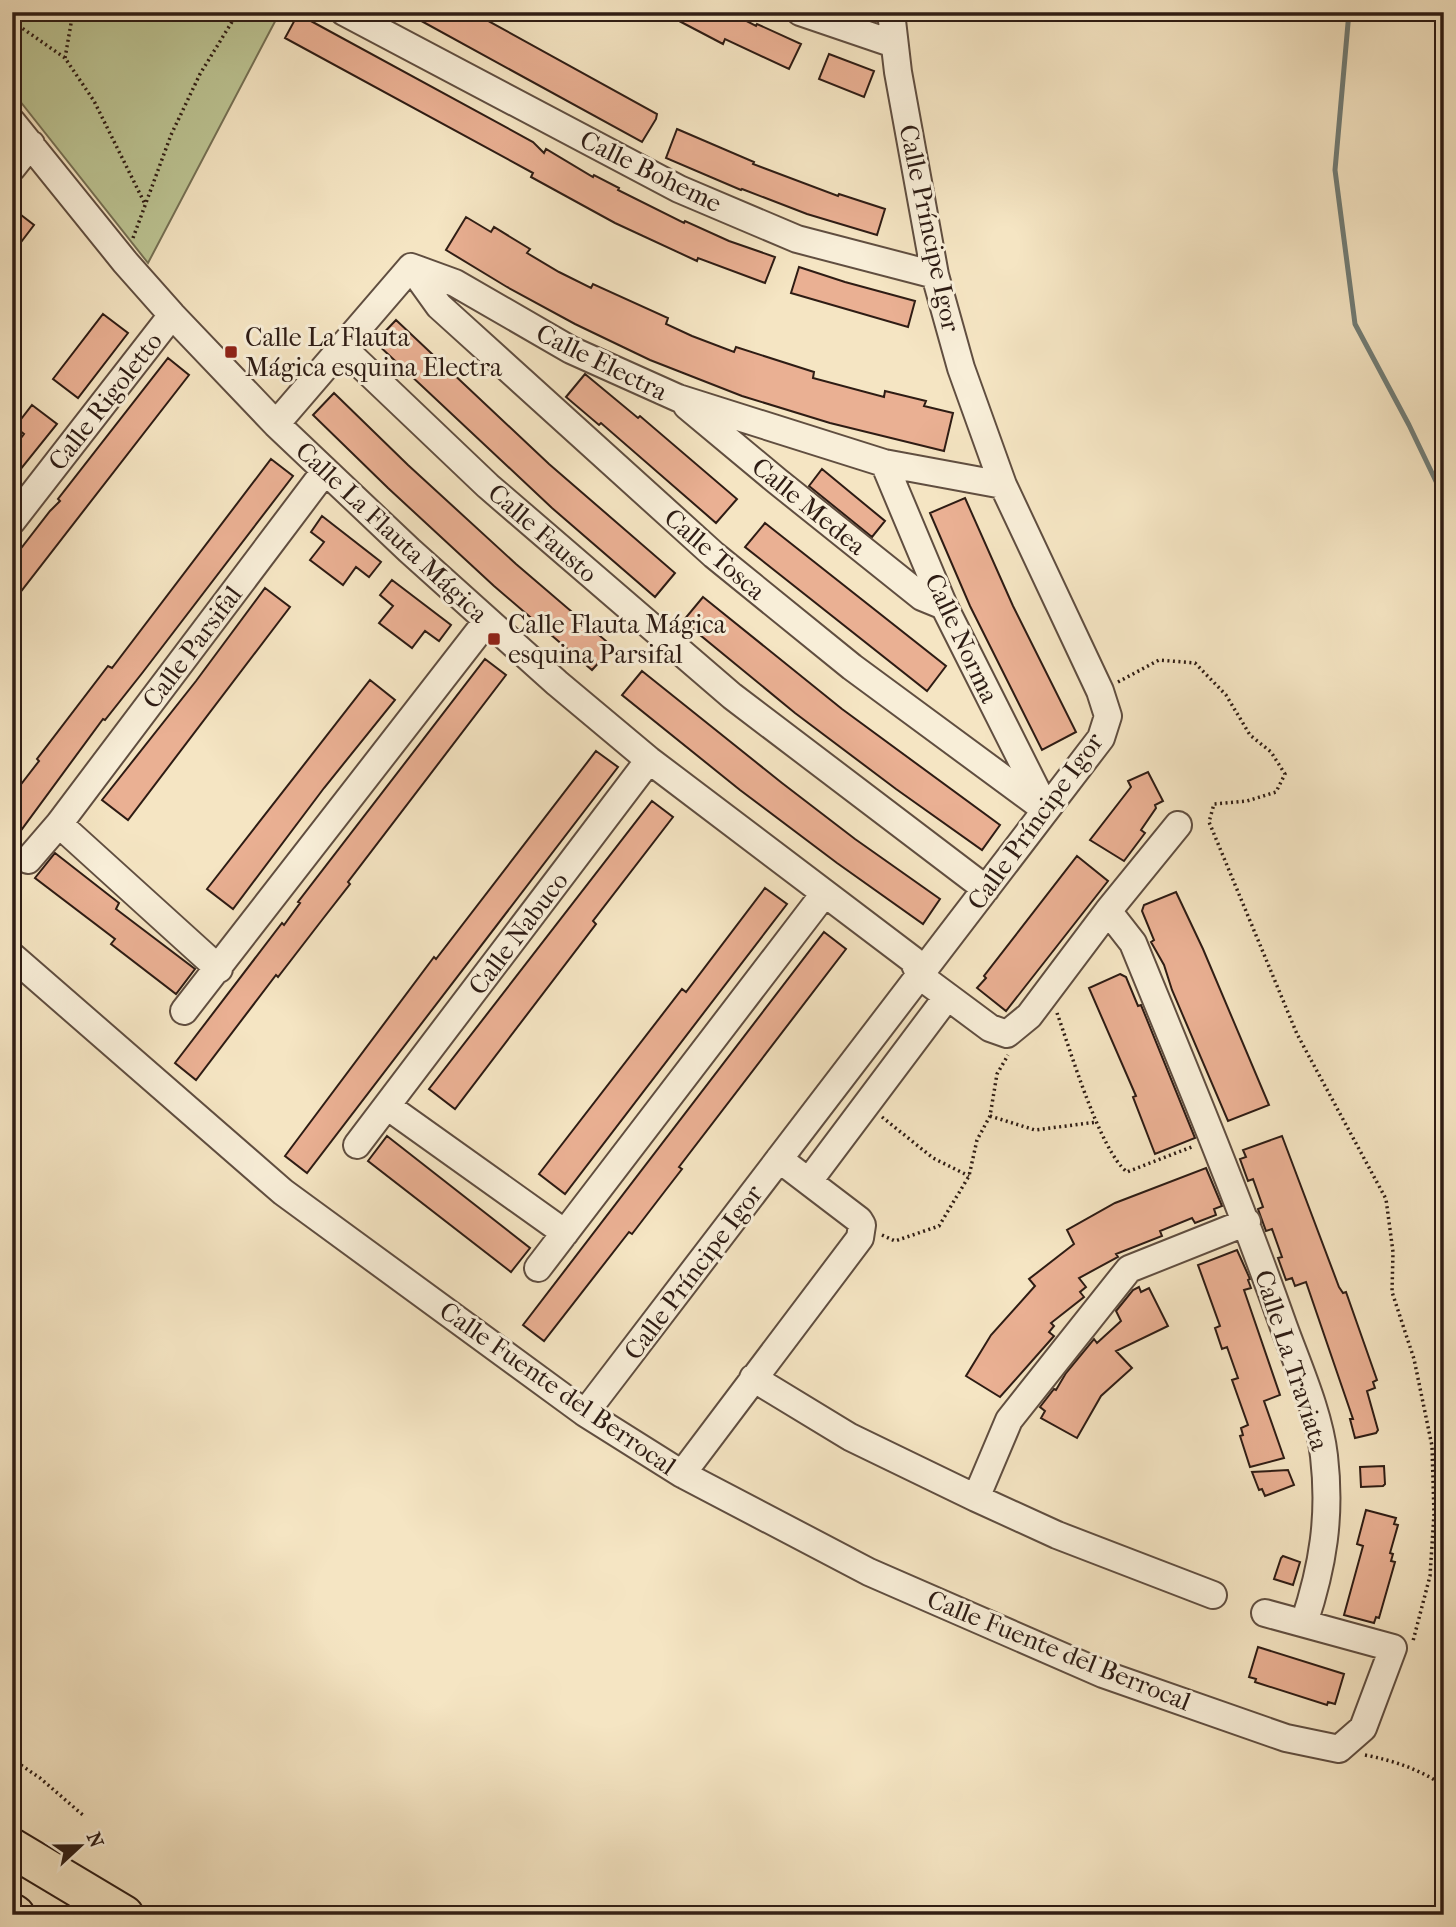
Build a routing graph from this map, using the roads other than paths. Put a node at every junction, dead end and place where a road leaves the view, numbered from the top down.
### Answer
1 (344, 12) edge
2 (800, 12) edge
3 (891, 12) edge
4 (386, 22) edge
5 (894, 44) junction
6 (12, 122) edge
7 (31, 144) junction
8 (12, 168) edge
9 (411, 267) junction
10 (935, 275) junction
11 (172, 315) junction
12 (342, 347) junction
13 (678, 398) junction
14 (276, 424) junction
15 (884, 463) junction
16 (325, 471) junction
17 (1003, 485) junction
18 (12, 521) edge
19 (944, 606) junction
20 (487, 621) junction
21 (649, 760) junction
22 (1046, 810) junction
23 (59, 824) junction
24 (1178, 825) dead end
25 (28, 860) dead end
26 (986, 889) junction
27 (824, 894) junction
28 (1108, 911) junction
29 (12, 956) edge
30 (219, 969) junction
31 (920, 976) junction
32 (947, 998) junction
33 (184, 1011) dead end
34 (387, 1106) junction
35 (357, 1145) dead end
36 (779, 1159) junction
37 (809, 1181) junction
38 (1247, 1222) junction
39 (565, 1233) junction
40 (538, 1268) dead end
41 (753, 1378) junction
42 (585, 1413) junction
43 (682, 1474) junction
44 (976, 1498) junction
45 (1213, 1595) dead end
46 (1265, 1613) dead end
47 (1304, 1623) junction
48 (12, 1848) edge
49 (124, 1915) edge

1 - 4 street, Calle Boheme
2 - 5 street
3 - 5 street, Calle Príncipe Igor
4 - 10 street, Calle Boheme
5 - 10 street, Calle Príncipe Igor
6 - 7 street, Calle La Flauta Mágica
7 - 8 street
7 - 11 street, Calle La Flauta Mágica
9 - 12 street
9 - 13 street, Calle Electra
9 - 22 street, Calle Tosca
10 - 17 street, Calle Príncipe Igor
11 - 14 street, Calle La Flauta Mágica
11 - 18 street, Calle Rigoletto
12 - 14 street
12 - 26 street, Calle Fausto
13 - 15 street, Calle Electra
13 - 19 street, Calle Medea
14 - 16 street, Calle La Flauta Mágica
15 - 17 street, Calle Electra
15 - 19 street, Calle Norma
16 - 20 street, Calle La Flauta Mágica
16 - 23 street, Calle Parsifal
17 - 22 street, Calle Príncipe Igor
19 - 22 street, Calle Norma
20 - 21 street, Calle La Flauta Mágica
20 - 30 street
21 - 27 street, Calle La Flauta Mágica
21 - 34 street, Calle Nabuco
22 - 26 street, Calle Príncipe Igor
23 - 25 street, Calle Parsifal
23 - 30 street
24 - 28 street
26 - 31 street, Calle Príncipe Igor
27 - 31 street, Calle La Flauta Mágica
27 - 39 street
28 - 32 street
28 - 38 street, Calle La Traviata
29 - 42 street, Calle Fuente del Berrocal
30 - 33 street
31 - 32 street, Calle La Flauta Mágica
31 - 36 street, Calle Príncipe Igor
32 - 37 street
34 - 35 street, Calle Nabuco
34 - 39 street
36 - 37 street
36 - 42 street, Calle Príncipe Igor
37 - 41 street
38 - 44 street
38 - 47 street, Calle La Traviata
39 - 40 street
41 - 43 street
41 - 44 street
42 - 43 street, Calle Fuente del Berrocal
43 - 47 street, Calle Fuente del Berrocal
44 - 45 street
46 - 47 street
48 - 49 highway

